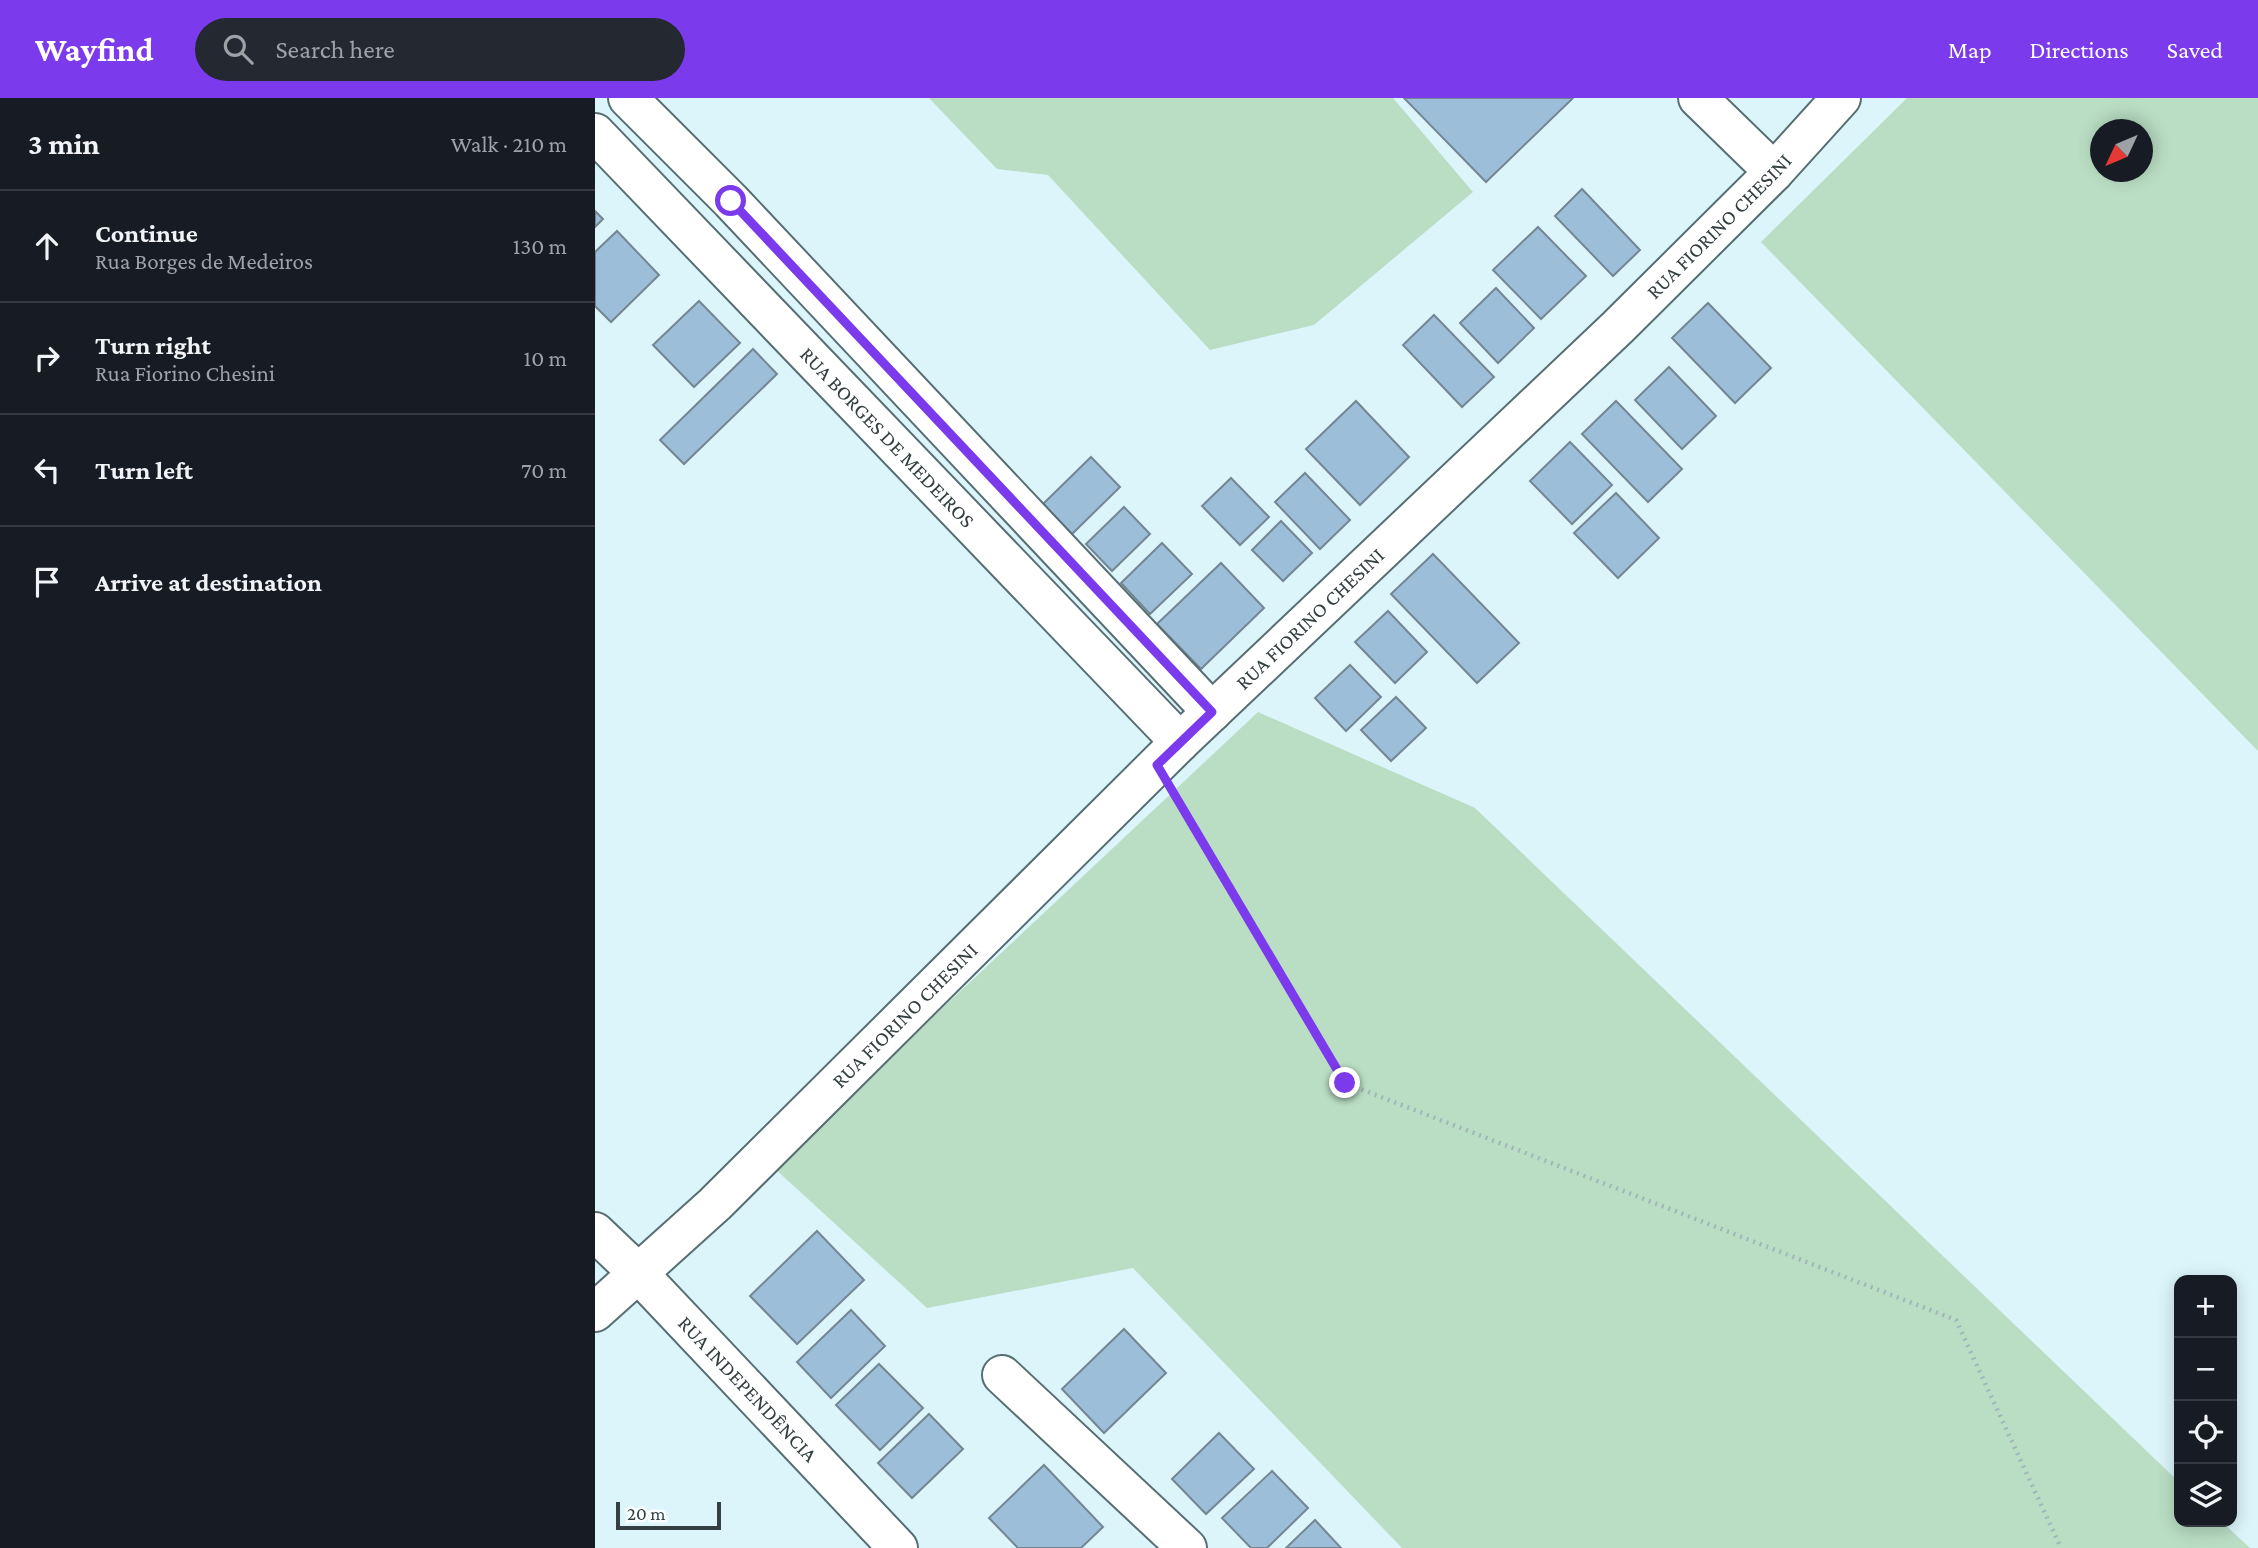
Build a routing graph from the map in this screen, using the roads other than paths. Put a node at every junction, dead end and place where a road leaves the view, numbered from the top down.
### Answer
1 (628, 98) edge
2 (1697, 98) edge
3 (1841, 98) edge
4 (595, 133) edge
5 (1774, 172) junction
6 (731, 201) junction
7 (694, 236) junction
8 (1212, 712) junction
9 (1168, 753) junction
10 (595, 1232) edge
11 (638, 1273) junction
12 (595, 1312) edge
13 (1002, 1375) dead end
14 (898, 1548) edge
15 (1187, 1548) edge

1 - 6 street
2 - 5 street
3 - 5 street, RUA FIORINO CHESINI
4 - 7 street, RUA BORGES DE MEDEIROS
5 - 8 street, RUA FIORINO CHESINI
6 - 7 street
6 - 8 street
7 - 9 street, RUA BORGES DE MEDEIROS
8 - 9 street, RUA FIORINO CHESINI
9 - 11 street, RUA FIORINO CHESINI
10 - 11 street, RUA INDEPENDÊNCIA
11 - 12 street, RUA FIORINO CHESINI
11 - 14 street, RUA INDEPENDÊNCIA
13 - 15 street

